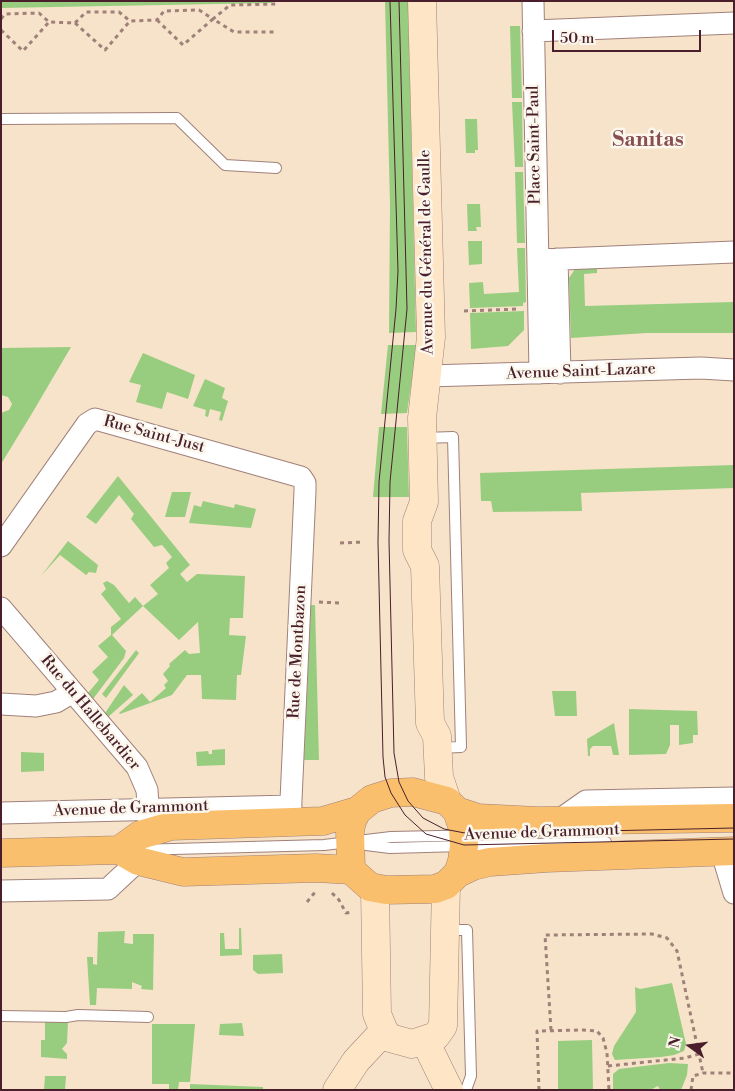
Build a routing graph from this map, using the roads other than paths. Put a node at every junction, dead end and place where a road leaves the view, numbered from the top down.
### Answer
1 (422, 1) edge
2 (533, 1) edge
3 (734, 23) edge
4 (533, 31) junction
5 (1, 119) edge
6 (276, 168) dead end
7 (734, 252) edge
8 (547, 259) junction
9 (734, 370) edge
10 (550, 373) junction
11 (428, 376) junction
12 (423, 438) junction
13 (305, 483) joint
14 (1, 546) edge
15 (1, 608) edge
16 (73, 692) junction
17 (1, 704) edge
18 (443, 740) junction
19 (413, 792) junction
20 (734, 798) edge
21 (357, 811) junction
22 (1, 813) edge
23 (290, 814) junction
24 (734, 818) edge
25 (149, 820) junction
26 (559, 820) junction
27 (458, 823) junction
28 (734, 828) edge
29 (676, 830) dead end
30 (609, 832) dead end
31 (614, 842) dead end
32 (350, 843) junction
33 (1, 853) edge
34 (128, 856) junction
35 (731, 868) edge
36 (351, 870) junction
37 (452, 879) junction
38 (375, 888) junction
39 (1, 891) edge
40 (446, 930) junction
41 (1, 1016) edge
42 (148, 1017) dead end
43 (384, 1032) junction
44 (425, 1041) junction
45 (337, 1090) edge
46 (449, 1090) edge
47 (466, 1090) edge

1 - 11 main road, Avenue du Général de Gaulle
2 - 4 street, Place Saint-Paul
3 - 4 street
4 - 8 street, Place Saint-Paul
5 - 6 lane
7 - 8 street
8 - 10 street, Place Saint-Paul
9 - 10 street, Avenue Saint-Lazare
10 - 11 street, Avenue Saint-Lazare
11 - 12 main road, Avenue du Général de Gaulle
12 - 18 main road, Avenue du Général de Gaulle
12 - 18 lane, Avenue du Général de Gaulle
13 - 14 street, Rue Saint-Just
13 - 23 street, Rue de Montbazon
15 - 16 street, Rue du Hallebardier
16 - 17 street
16 - 25 street, Rue du Hallebardier
18 - 19 main road, Avenue du Général de Gaulle
18 - 27 main road, Avenue du Général de Gaulle
19 - 21 main road, Avenue de Grammont
19 - 27 main road
20 - 26 street, Avenue de Grammont
21 - 23 main road, Avenue de Grammont
21 - 32 main road
22 - 25 street, Avenue de Grammont
23 - 25 main road, Avenue de Grammont
24 - 26 main road, Avenue de Grammont
25 - 34 main road, Avenue de Grammont
26 - 27 main road, Avenue de Grammont
27 - 30 lane, Avenue de Grammont
27 - 31 lane, Avenue de Grammont
27 - 32 lane, Avenue de Grammont
27 - 37 main road
28 - 29 lane
32 - 34 lane, Avenue de Grammont
32 - 36 main road
33 - 34 main road, Avenue de Grammont
34 - 36 main road, Avenue de Grammont
34 - 39 street
35 - 37 main road, Avenue de Grammont
36 - 38 main road
37 - 38 main road, Avenue de Grammont
37 - 40 main road
38 - 43 main road
40 - 44 main road
40 - 47 lane
41 - 42 lane
43 - 44 main road
43 - 45 main road
44 - 46 main road

